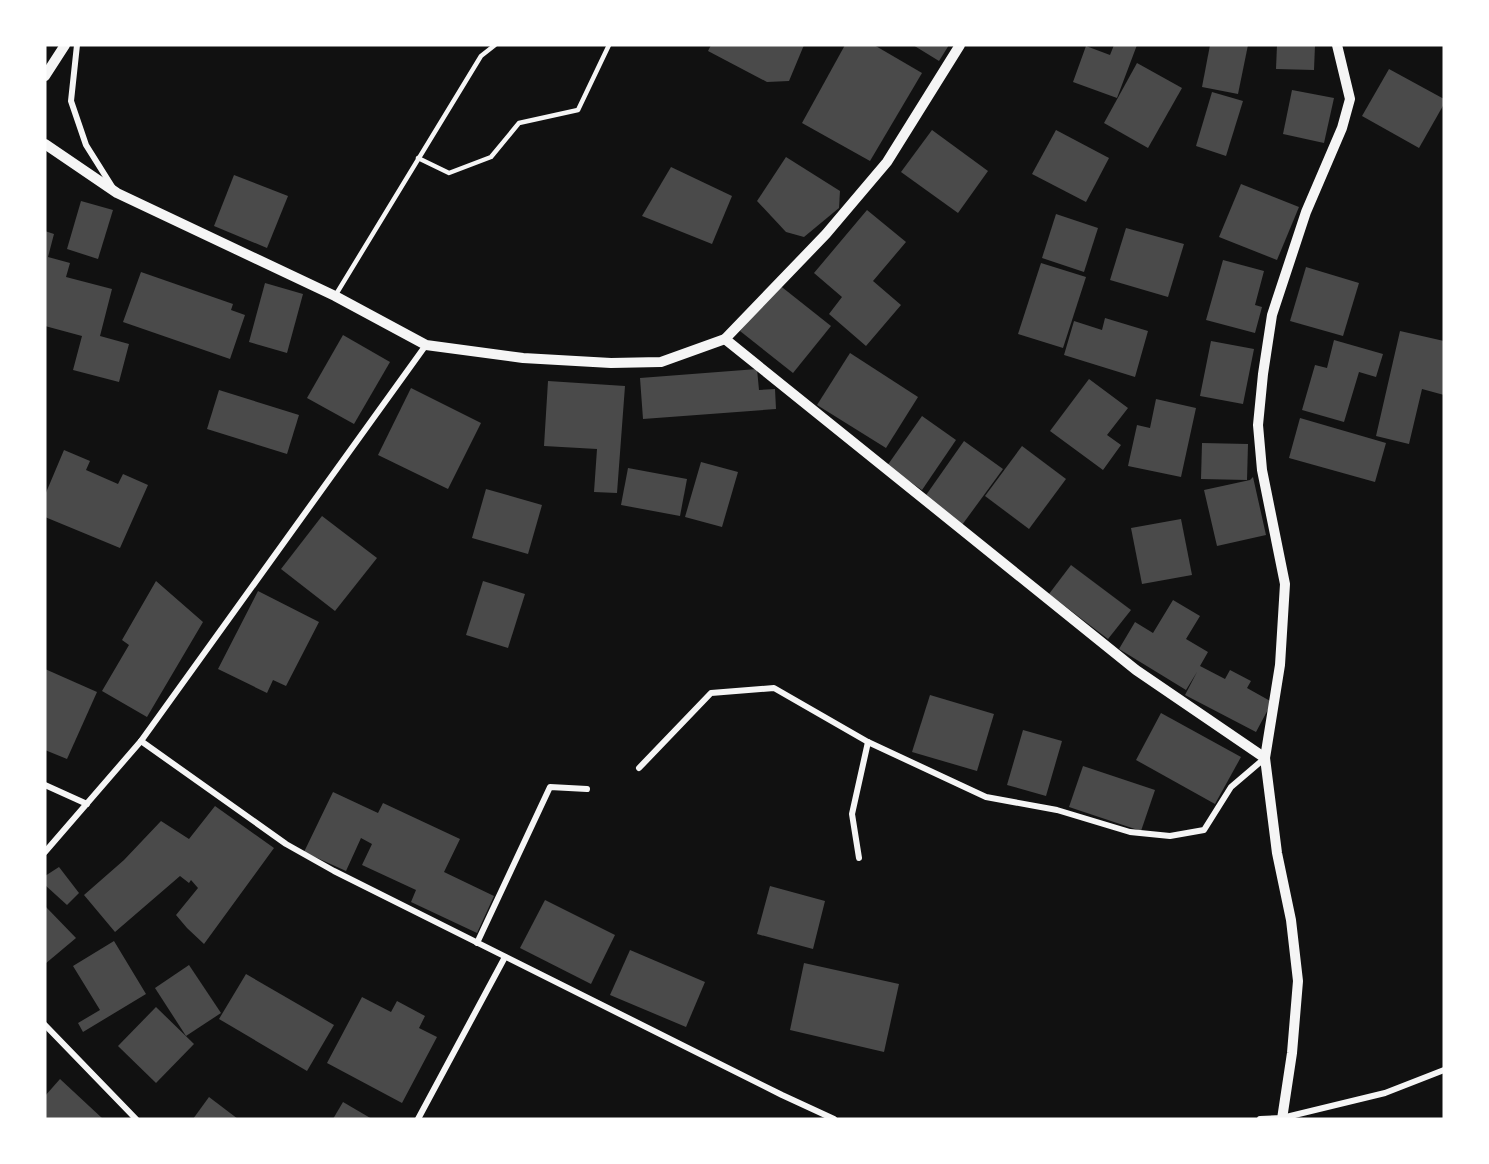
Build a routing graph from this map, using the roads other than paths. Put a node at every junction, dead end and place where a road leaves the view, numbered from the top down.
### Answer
1 (66, 45) edge
2 (77, 45) edge
3 (495, 45) edge
4 (609, 45) edge
5 (960, 45) edge
6 (1337, 45) edge
7 (45, 76) edge
8 (45, 144) edge
9 (418, 158) junction
10 (117, 194) junction
11 (334, 296) junction
12 (725, 339) junction
13 (426, 345) junction
14 (141, 741) junction
15 (868, 742) junction
16 (1265, 758) junction
17 (639, 768) dead end
18 (45, 785) edge
19 (586, 789) dead end
20 (87, 804) junction
21 (45, 852) edge
22 (859, 858) dead end
23 (477, 943) junction
24 (505, 957) junction
25 (45, 1025) edge
26 (1444, 1070) edge
27 (136, 1119) edge
28 (418, 1119) edge
29 (834, 1119) edge
30 (1260, 1119) edge
31 (1282, 1119) edge

1 - 7 street
2 - 10 street
3 - 9 lane
4 - 9 lane
5 - 12 street
6 - 16 street
8 - 10 street
9 - 11 lane
10 - 11 street
11 - 13 street
12 - 13 street
12 - 16 street
13 - 14 street
14 - 20 street
14 - 23 street
15 - 16 street
15 - 17 street
15 - 22 street
16 - 31 street
18 - 20 street
19 - 23 street
20 - 21 street
23 - 24 street
24 - 28 street
24 - 29 street
25 - 27 street
26 - 31 street
30 - 31 street

